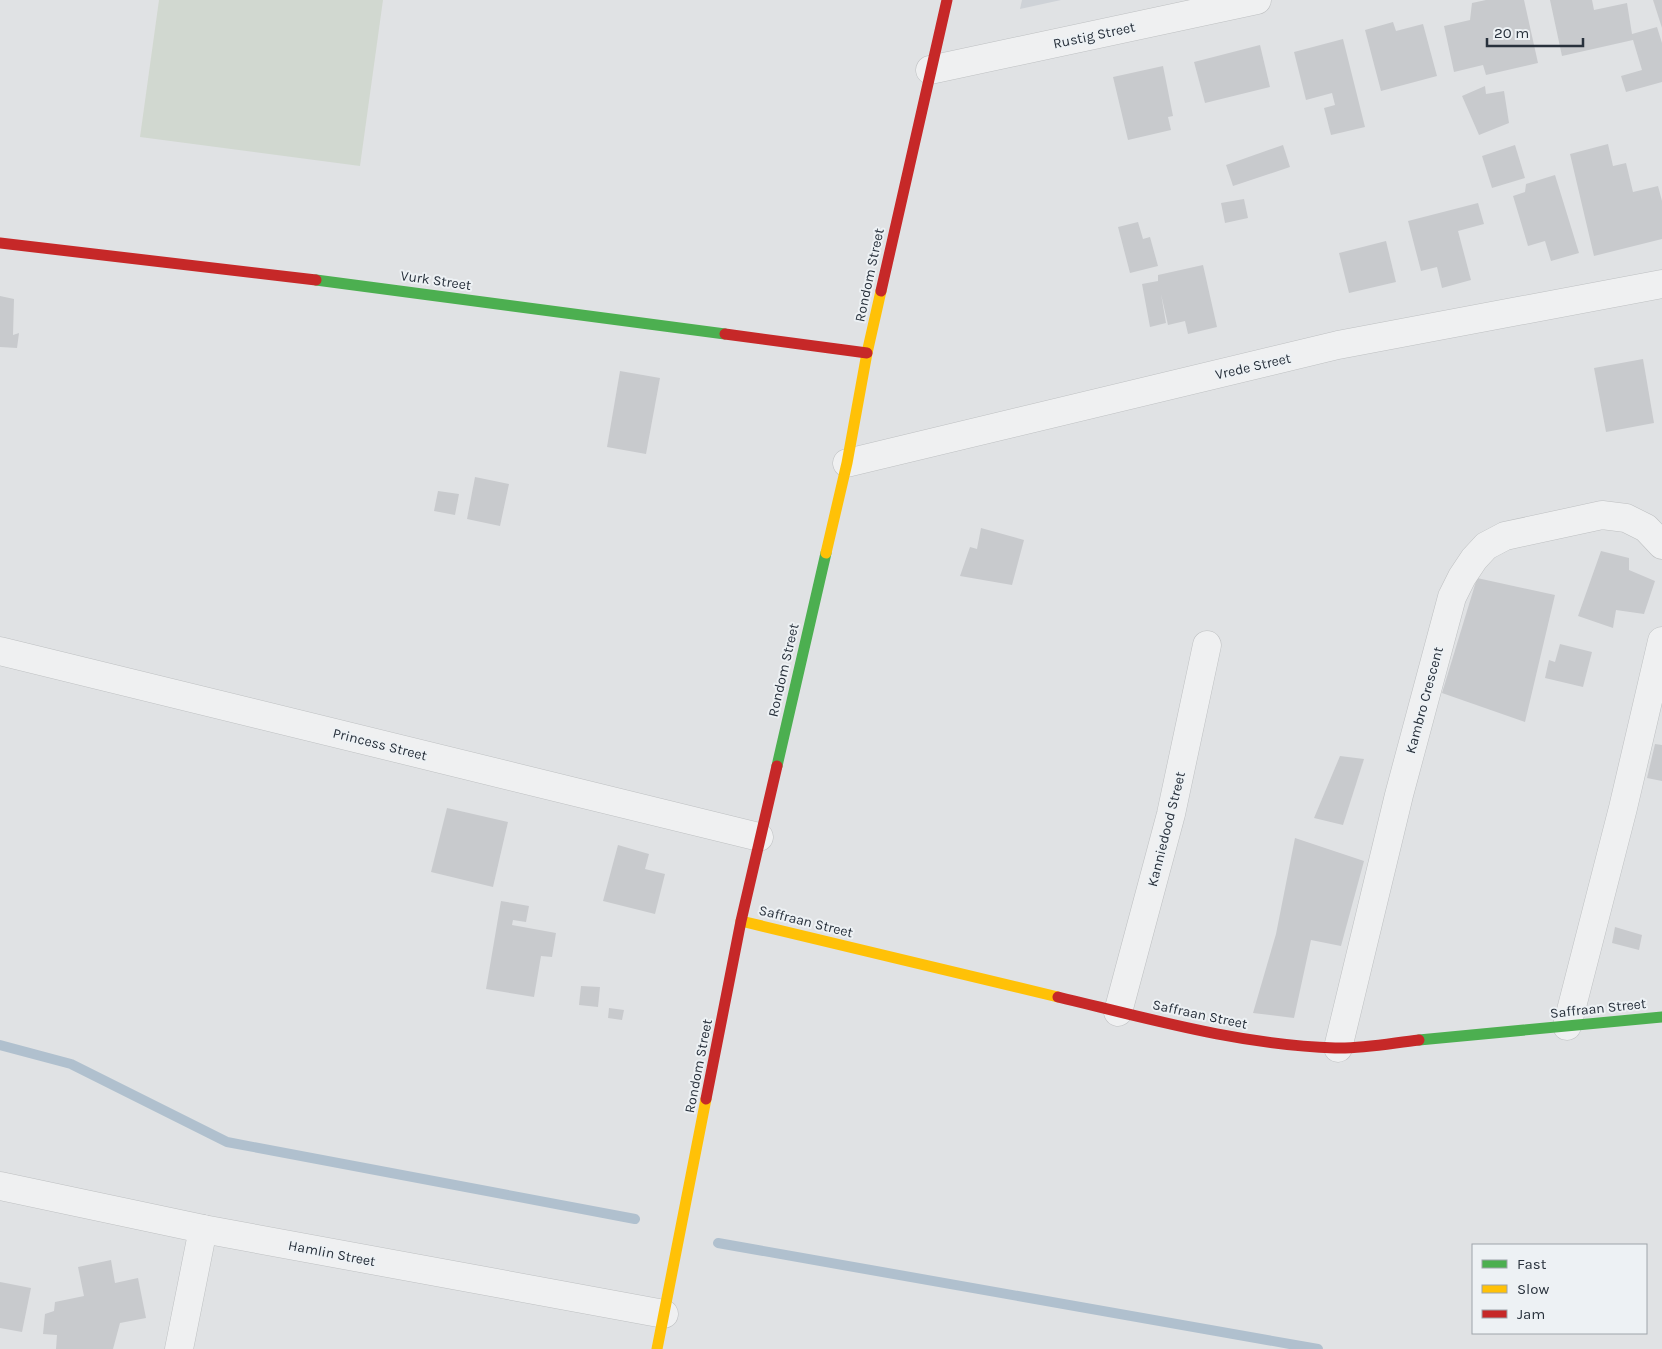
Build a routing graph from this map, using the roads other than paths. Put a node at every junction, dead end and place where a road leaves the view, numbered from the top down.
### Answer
1 (947, 0) edge
2 (1257, 0) edge
3 (930, 70) junction
4 (0, 243) edge
5 (1662, 284) edge
6 (867, 353) junction
7 (846, 463) junction
8 (1662, 545) edge
9 (1662, 641) edge
10 (1207, 645) dead end
11 (0, 651) edge
12 (760, 837) junction
13 (742, 921) junction
14 (1118, 1012) junction
15 (1662, 1017) edge
16 (1568, 1026) junction
17 (1338, 1048) junction
18 (0, 1186) edge
19 (203, 1229) junction
20 (664, 1314) junction
21 (179, 1349) edge
22 (658, 1349) edge

1 - 3 street, Rondom Street
2 - 3 street, Rustig Street
3 - 6 street, Rondom Street
4 - 6 street, Vurk Street
5 - 7 street, Vrede Street
6 - 7 street, Rondom Street
7 - 12 street, Rondom Street
8 - 17 street, Kambro Crescent
9 - 16 street
10 - 14 street, Kanniedood Street
11 - 12 street, Princess Street
12 - 13 street, Rondom Street
13 - 14 street, Saffraan Street
13 - 20 street, Rondom Street
14 - 17 street, Saffraan Street
15 - 16 street, Saffraan Street
16 - 17 street, Saffraan Street
18 - 19 street, Hamlin Street
19 - 20 street, Hamlin Street
19 - 21 street
20 - 22 street, Rondom Street

